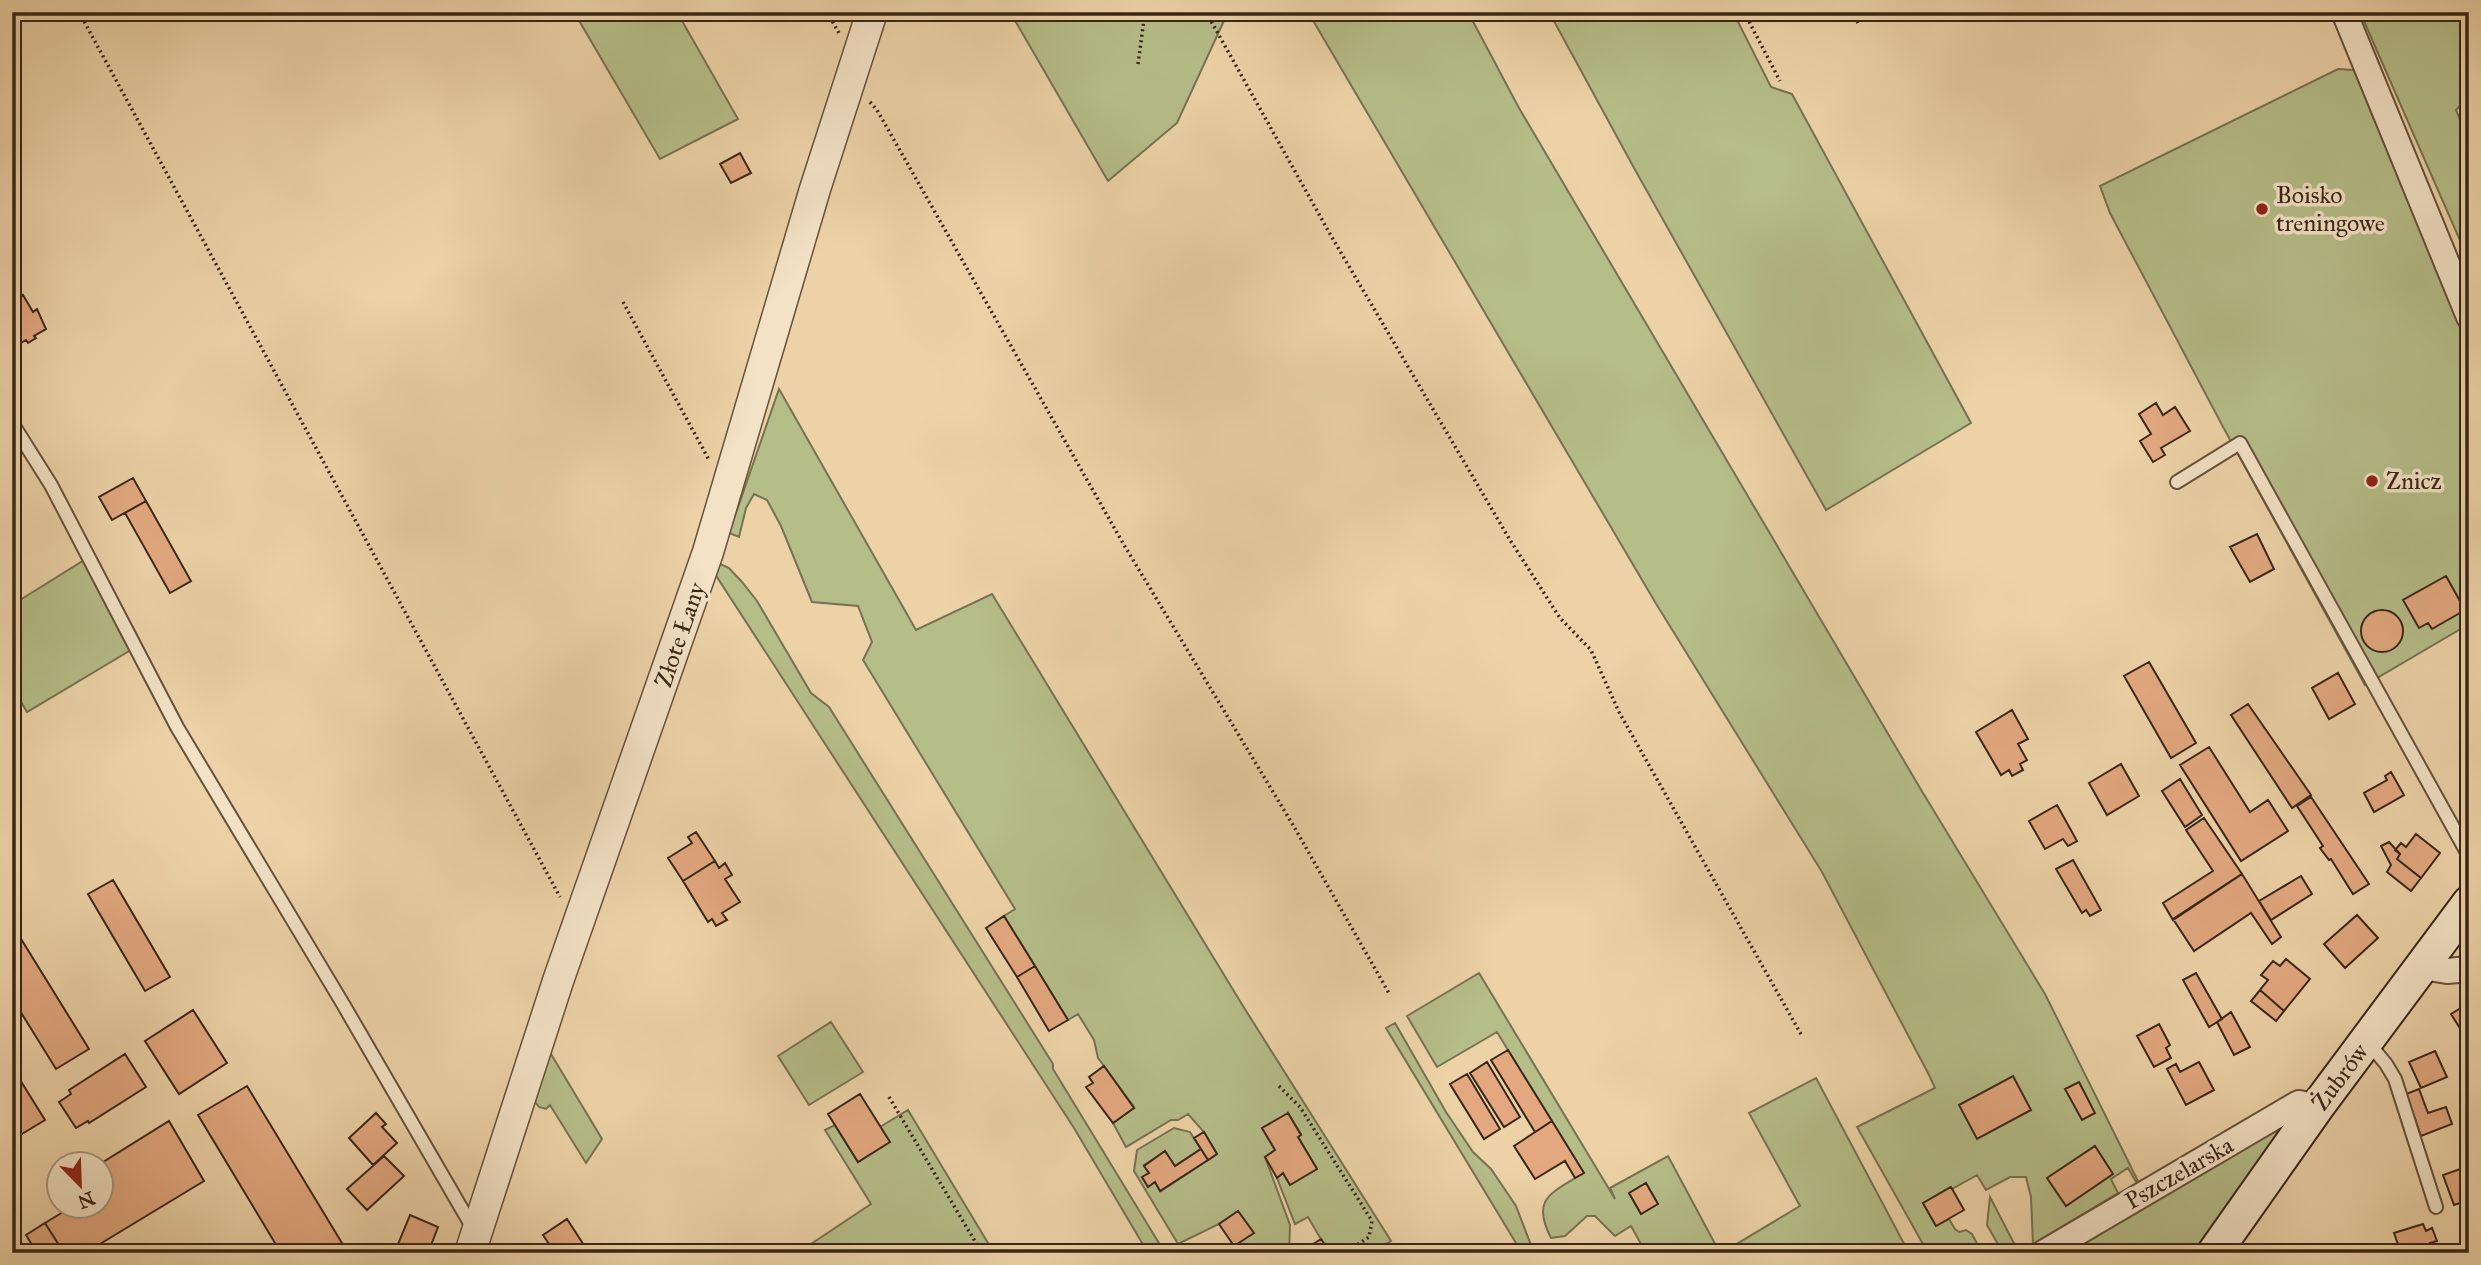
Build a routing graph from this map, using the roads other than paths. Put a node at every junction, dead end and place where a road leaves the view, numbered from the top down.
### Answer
1 (872, 12) edge
2 (2344, 12) edge
3 (2469, 317) edge
4 (12, 423) edge
5 (2178, 482) dead end
6 (2469, 856) edge
7 (2469, 903) edge
8 (2422, 967) junction
9 (2469, 969) edge
10 (2367, 1041) junction
11 (2317, 1107) junction
12 (2435, 1207) dead end
13 (473, 1243) edge
14 (2222, 1248) edge
15 (2043, 1253) edge

1 - 13 street, Złote Łany
2 - 3 street
4 - 13 lane
5 - 6 lane
7 - 8 main road, Żubrów
8 - 9 street
8 - 10 main road, Żubrów
10 - 11 main road, Żubrów
10 - 12 lane
11 - 14 main road, Żubrów
11 - 15 street, Pszczelarska

